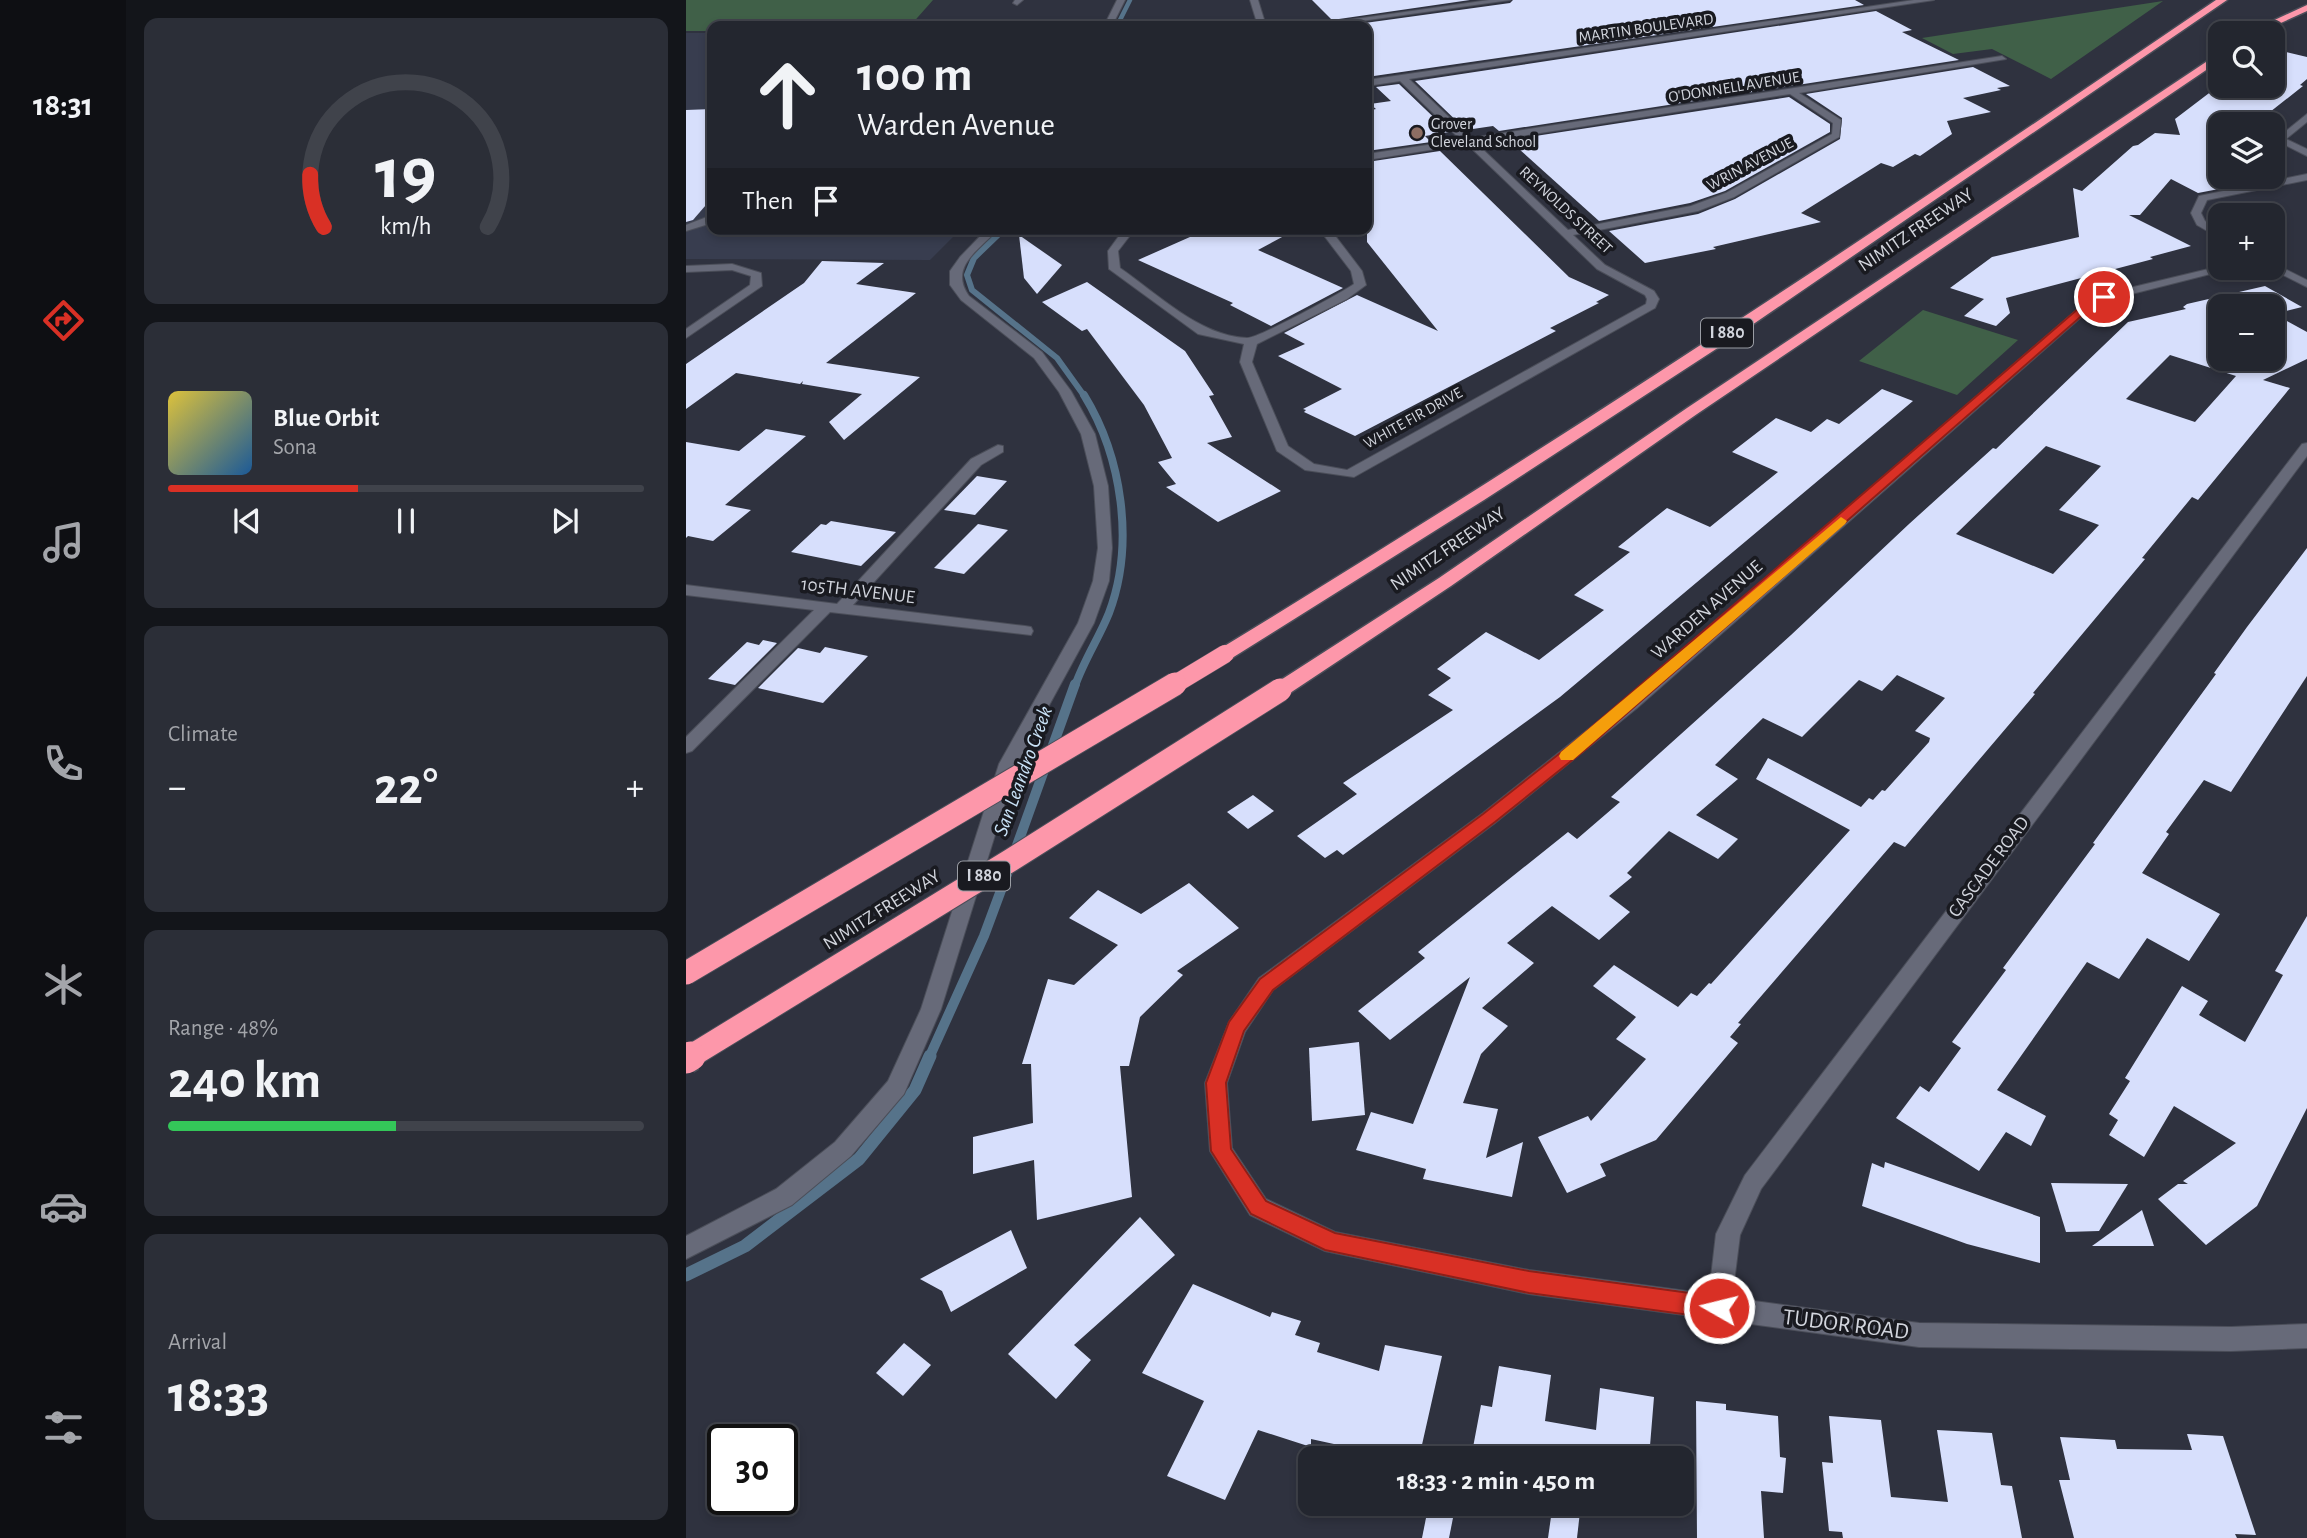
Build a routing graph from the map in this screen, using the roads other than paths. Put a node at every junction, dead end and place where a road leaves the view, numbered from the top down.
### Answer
1 (1121, 0) edge
2 (1254, 0) edge
3 (1506, 0) edge
4 (1930, 0) edge
5 (2222, 0) edge
6 (1900, 2) edge
7 (2307, 8) edge
8 (2279, 10) dead end
9 (1110, 21) edge
10 (1260, 21) edge
11 (1348, 21) edge
12 (2267, 21) edge
13 (2279, 21) edge
14 (2002, 60) dead end
15 (2208, 64) edge
16 (1402, 78) junction
17 (1372, 82) edge
18 (1792, 92) junction
19 (2307, 117) edge
20 (1471, 142) junction
21 (2307, 153) edge
22 (1372, 156) edge
23 (2307, 177) edge
24 (707, 222) edge
25 (2208, 227) edge
26 (686, 228) edge
27 (1567, 233) junction
28 (987, 235) edge
29 (1125, 235) edge
30 (1329, 235) edge
31 (686, 269) edge
32 (2285, 272) edge
33 (2208, 273) edge
34 (2307, 284) edge
35 (1653, 299) joint
36 (686, 334) edge
37 (1251, 342) junction
38 (2307, 447) edge
39 (998, 449) dead end
40 (686, 590) edge
41 (834, 608) junction
42 (1025, 631) dead end
43 (686, 747) edge
44 (686, 973) edge
45 (1236, 1028) joint
46 (686, 1059) edge
47 (686, 1248) edge
48 (1719, 1308) junction
49 (2307, 1336) edge

1 - 9 street
2 - 10 street
3 - 11 street
4 - 6 street, MARTIN BOULEVARD
5 - 44 highway, NIMITZ FREEWAY / I 880, bridge
6 - 16 street, MARTIN BOULEVARD
7 - 13 highway
8 - 12 highway
14 - 18 street, O'DONNELL AVENUE
15 - 46 highway, NIMITZ FREEWAY / I 880, bridge
16 - 17 street, MARTIN BOULEVARD
16 - 20 street, REYNOLDS STREET
18 - 20 street, O'DONNELL AVENUE
18 - 27 street, WRIN AVENUE
19 - 21 street
20 - 22 street, O'DONNELL AVENUE
20 - 27 street, REYNOLDS STREET
23 - 25 street
24 - 26 street
27 - 35 street, REYNOLDS STREET
28 - 47 street
29 - 37 street
30 - 37 street
31 - 36 street
32 - 34 street
33 - 45 street, WARDEN AVENUE
35 - 37 street, WHITE FIR DRIVE
38 - 48 street, CASCADE ROAD
39 - 41 street
40 - 41 street, 105TH AVENUE
41 - 42 street, 105TH AVENUE
41 - 43 street
45 - 48 street, TUDOR ROAD
48 - 49 street, TUDOR ROAD

